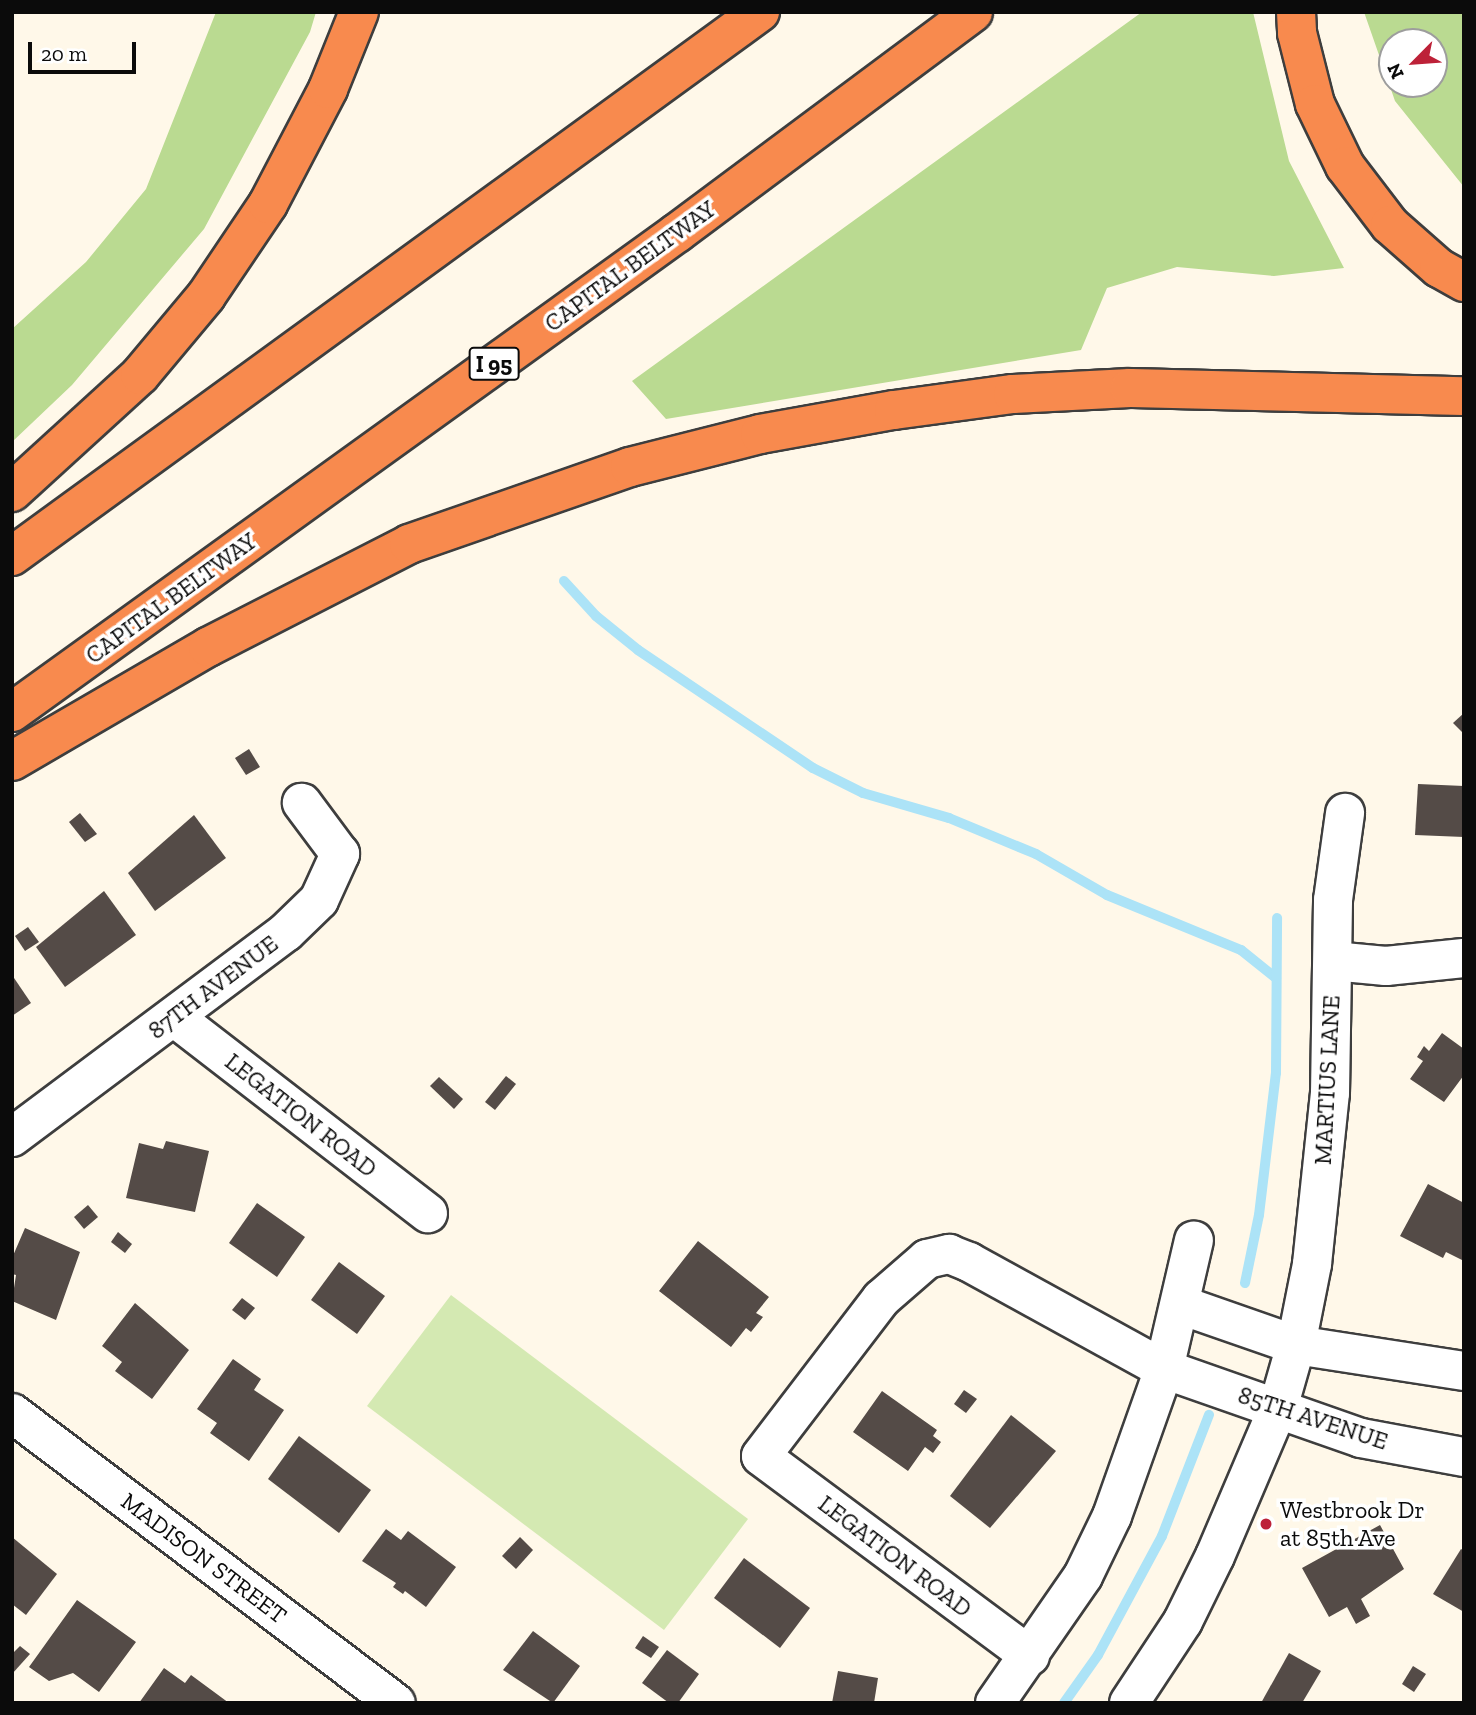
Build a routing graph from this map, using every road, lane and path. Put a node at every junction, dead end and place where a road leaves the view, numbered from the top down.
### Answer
1 (359, 12) edge
2 (760, 12) edge
3 (973, 12) edge
4 (1296, 12) edge
5 (1464, 282) edge
6 (1464, 396) edge
7 (12, 492) edge
8 (12, 556) edge
9 (12, 712) edge
10 (12, 761) edge
11 (302, 803) dead end
12 (1345, 813) dead end
13 (1464, 958) edge
14 (1333, 961) junction
15 (174, 1017) junction
16 (12, 1137) edge
17 (428, 1213) dead end
18 (1194, 1240) dead end
19 (1181, 1305) junction
20 (1296, 1345) junction
21 (1164, 1369) junction
22 (1464, 1371) edge
23 (1278, 1408) junction
24 (12, 1413) edge
25 (761, 1456) joint
26 (1464, 1457) edge
27 (1030, 1656) junction
28 (396, 1703) edge
29 (995, 1703) edge
30 (1129, 1703) edge

1 - 7 highway
2 - 8 highway
3 - 9 highway, CAPITAL BELTWAY / I 95
4 - 5 highway
6 - 10 highway
11 - 15 street, 87TH AVENUE
12 - 14 street, MARTIUS LANE
13 - 14 street
14 - 20 street, MARTIUS LANE
15 - 16 street, 87TH AVENUE
15 - 17 street, LEGATION ROAD
18 - 19 street
19 - 20 street
19 - 21 street
20 - 22 street
20 - 23 street, MARTIUS LANE
21 - 23 street, 85TH AVENUE
21 - 25 street, 85TH AVENUE
21 - 27 street
23 - 26 street, 85TH AVENUE
23 - 30 street, MARTIUS LANE
24 - 28 street, MADISON STREET
25 - 27 street, LEGATION ROAD
27 - 29 street

